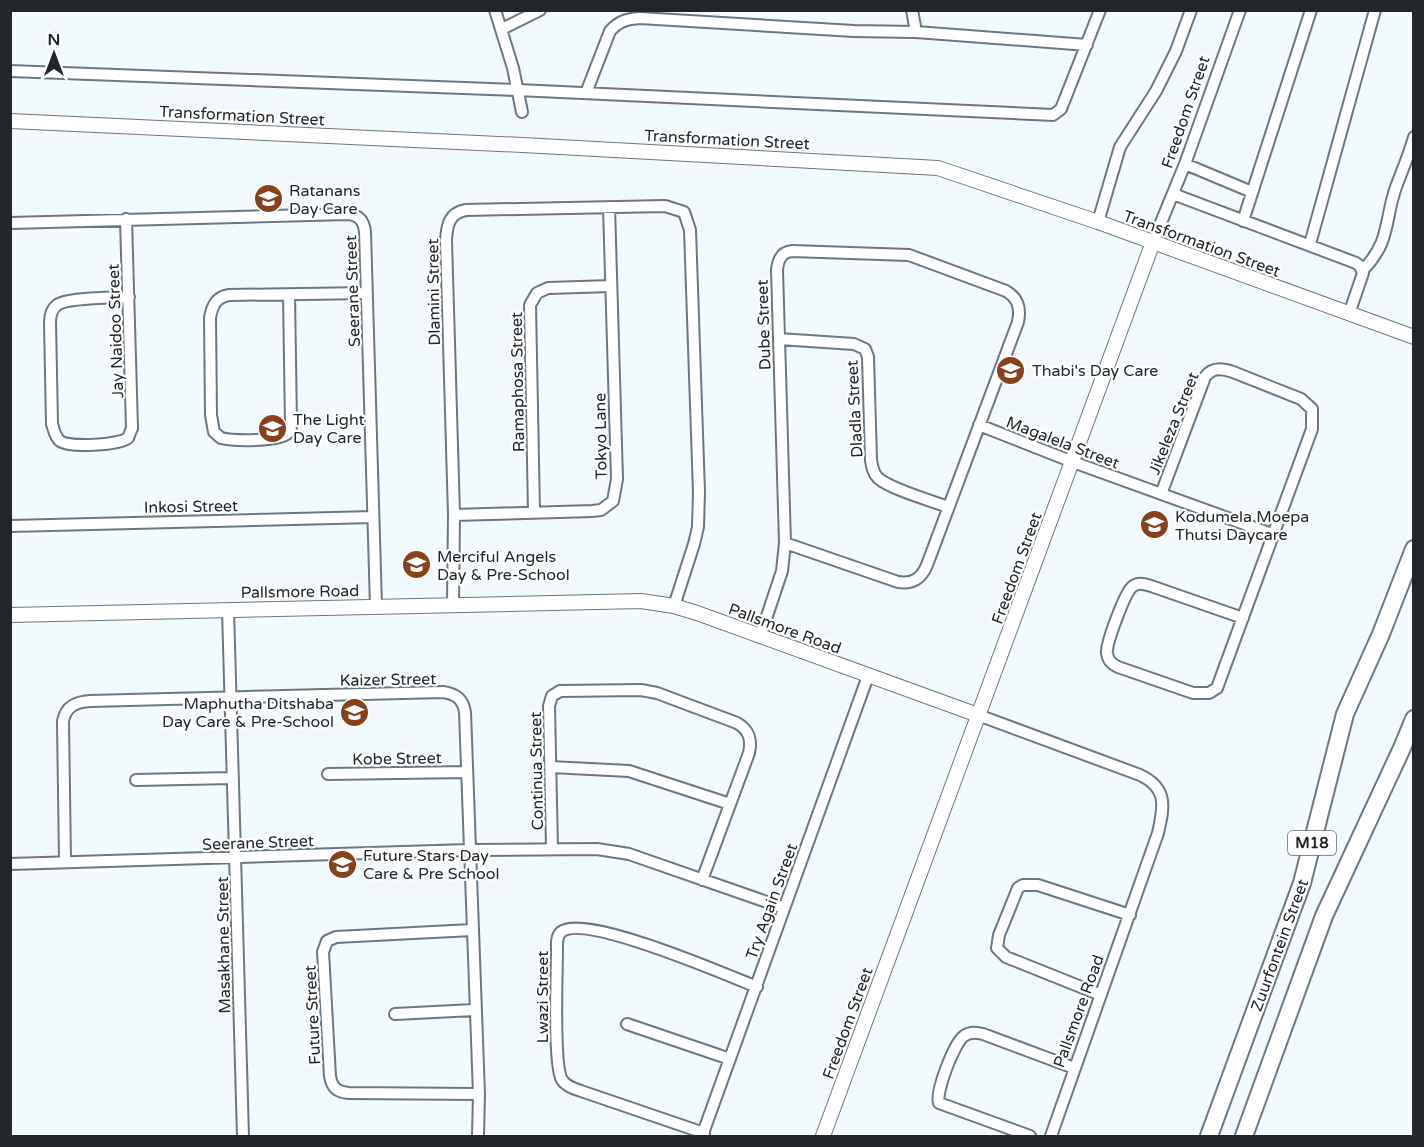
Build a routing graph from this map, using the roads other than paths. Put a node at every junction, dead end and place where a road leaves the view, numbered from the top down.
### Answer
1 (495, 10) edge
2 (540, 10) edge
3 (912, 10) edge
4 (1100, 10) edge
5 (1191, 10) edge
6 (1240, 10) edge
7 (1311, 10) edge
8 (1375, 10) edge
9 (502, 29) junction
10 (916, 32) junction
11 (1087, 45) junction
12 (10, 71) edge
13 (518, 90) junction
14 (586, 93) junction
15 (522, 112) dead end
16 (10, 121) edge
17 (1413, 137) edge
18 (1185, 164) junction
19 (1252, 192) junction
20 (1173, 194) junction
21 (609, 207) junction
22 (126, 219) junction
23 (1243, 221) junction
24 (1098, 222) junction
25 (10, 223) edge
26 (1153, 242) junction
27 (1310, 244) junction
28 (1363, 270) junction
29 (611, 286) junction
30 (368, 293) junction
31 (289, 296) junction
32 (129, 297) junction
33 (1349, 314) junction
34 (1413, 337) edge
35 (778, 339) junction
36 (979, 426) junction
37 (1073, 462) junction
38 (1161, 494) junction
39 (948, 507) junction
40 (534, 512) junction
41 (454, 515) junction
42 (373, 517) junction
43 (10, 526) edge
44 (1272, 534) junction
45 (785, 543) junction
46 (1413, 549) edge
47 (453, 604) junction
48 (376, 606) junction
49 (674, 606) junction
50 (228, 610) junction
51 (10, 615) edge
52 (1243, 618) junction
53 (760, 637) junction
54 (868, 676) junction
55 (230, 698) junction
56 (978, 715) junction
57 (1413, 719) edge
58 (551, 767) junction
59 (467, 772) junction
60 (328, 774) dead end
61 (233, 778) junction
62 (136, 780) dead end
63 (730, 804) junction
64 (552, 849) junction
65 (469, 850) junction
66 (236, 858) junction
67 (65, 862) junction
68 (10, 864) edge
69 (702, 879) junction
70 (784, 908) junction
71 (1130, 915) junction
72 (472, 930) junction
73 (757, 987) junction
74 (1101, 995) junction
75 (474, 1010) junction
76 (395, 1014) dead end
77 (627, 1024) dead end
78 (730, 1059) junction
79 (1074, 1068) junction
80 (479, 1094) junction
81 (703, 1135) edge
82 (243, 1137) edge
83 (478, 1137) edge
84 (823, 1137) edge
85 (1030, 1137) edge
86 (1051, 1137) edge
87 (1209, 1137) edge
88 (1244, 1137) edge

1 - 9 street
2 - 9 street
3 - 10 street
4 - 11 street
5 - 24 street
6 - 18 street, Freedom Street
7 - 19 street
8 - 27 street
9 - 13 street
10 - 11 street
10 - 14 street
11 - 14 street
12 - 13 street
13 - 14 street
13 - 15 street
16 - 24 street, Transformation Street
17 - 28 street
18 - 19 street
18 - 20 street, Freedom Street
19 - 23 street
20 - 23 street
20 - 26 street, Freedom Street
21 - 29 street, Tokyo Lane
21 - 41 street, Dlamini Street
21 - 49 street, Dlamini Street
22 - 25 street, Seerane Street
22 - 30 street, Seerane Street
22 - 32 street, Jay Naidoo Street
23 - 27 street
24 - 26 street, Transformation Street
26 - 33 street, Transformation Street
26 - 37 street, Freedom Street
27 - 28 street
28 - 33 street
29 - 40 street, Ramaphosa Street
29 - 40 street, Tokyo Lane
30 - 31 street
30 - 42 street, Seerane Street
31 - 31 street
32 - 32 street, Jay Naidoo Street
33 - 34 street, Transformation Street
35 - 36 street, Dube Street
35 - 39 street, Dladla Street
35 - 45 street, Dube Street
36 - 37 street, Magalela Street
36 - 39 street
37 - 38 street, Magalela Street
37 - 56 street, Freedom Street
38 - 44 street, Magalela Street
38 - 44 street, Jikeleza Street
39 - 45 street
40 - 41 street, Tokyo Lane
41 - 47 street, Dlamini Street
42 - 43 street, Inkosi Street
42 - 48 street, Seerane Street
44 - 52 street, Jikeleza Street
45 - 53 street, Dube Street
46 - 87 main road, Zuurfontein Street / M18
47 - 48 street, Pallsmore Road
47 - 49 street, Pallsmore Road
48 - 50 street, Pallsmore Road
49 - 53 street, Pallsmore Road
50 - 51 street, Pallsmore Road
50 - 55 street, Masakhane Street
52 - 52 street, Jikeleza Street
53 - 54 street, Pallsmore Road
54 - 56 street, Pallsmore Road
54 - 70 street, Try Again Street
55 - 59 street, Kaizer Street
55 - 61 street, Masakhane Street
55 - 67 street, Kaizer Street
56 - 71 street, Pallsmore Road
56 - 84 street, Freedom Street
57 - 88 main road, Zuurfontein Street / M18
58 - 63 street
58 - 63 street, Continua Street
58 - 64 street, Continua Street
59 - 60 street, Kobe Street
59 - 65 street, Kaizer Street
61 - 62 street
61 - 66 street, Masakhane Street
63 - 69 street, Continua Street
64 - 65 street, Seerane Street
64 - 69 street, Seerane Street
65 - 66 street, Seerane Street
65 - 72 street, Kaizer Street
66 - 67 street, Seerane Street
66 - 82 street, Masakhane Street
67 - 68 street, Seerane Street
69 - 70 street, Seerane Street
70 - 73 street, Try Again Street
71 - 74 street, Pallsmore Road
71 - 74 street
72 - 75 street, Kaizer Street
72 - 80 street, Future Street
73 - 78 street, Try Again Street
73 - 81 street, Lwazi Street
74 - 79 street, Pallsmore Road
75 - 76 street
75 - 80 street, Kaizer Street
77 - 78 street
78 - 81 street, Try Again Street
79 - 85 street
79 - 86 street, Pallsmore Road
80 - 83 street, Kaizer Street

